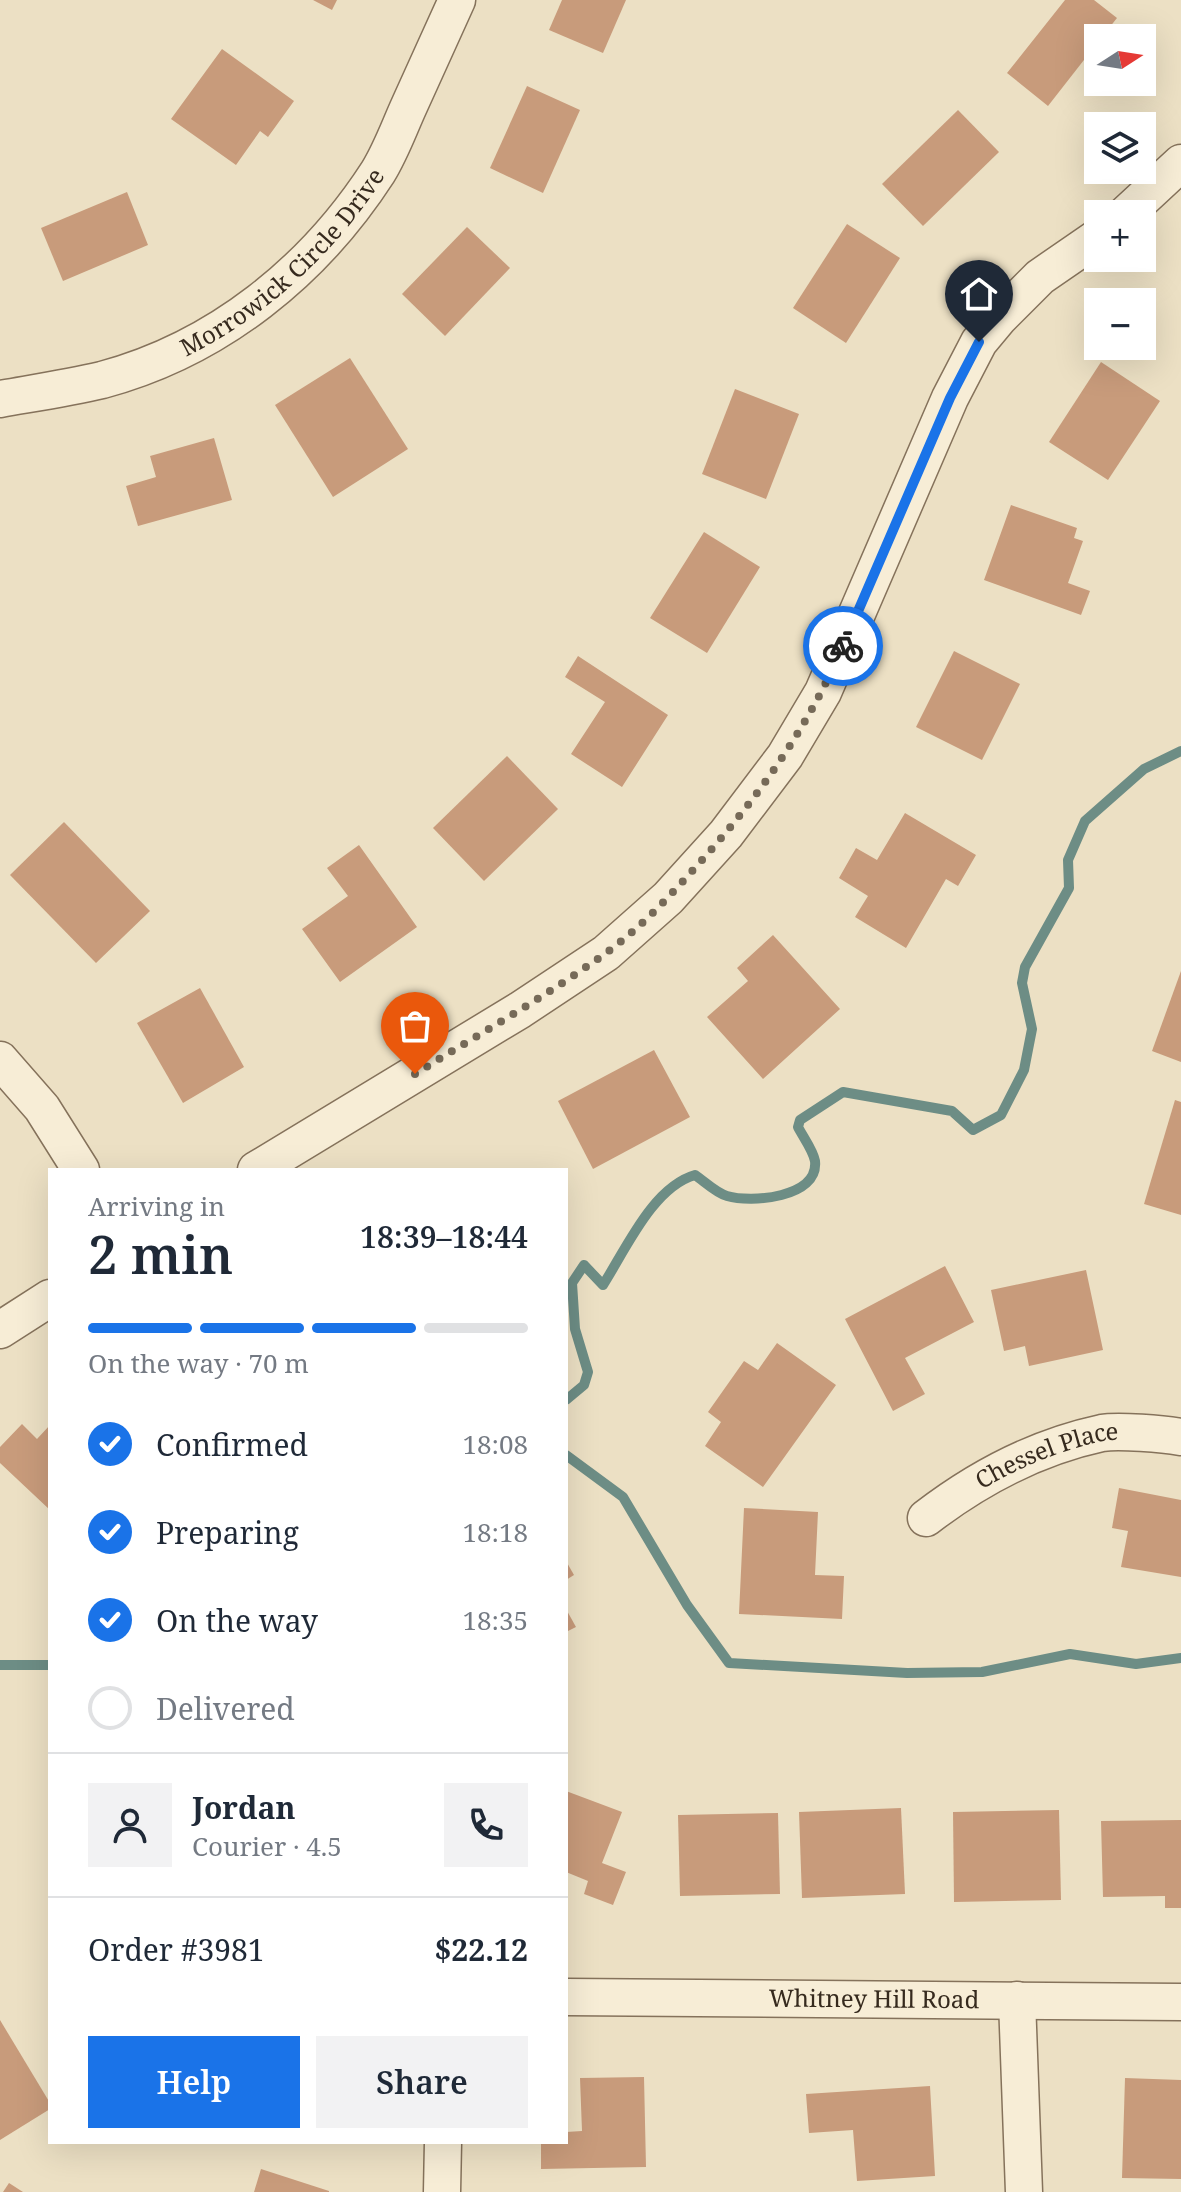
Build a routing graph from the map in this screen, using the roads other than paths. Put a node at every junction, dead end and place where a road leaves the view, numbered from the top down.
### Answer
1 (457, 0) edge
2 (1181, 163) edge
3 (1141, 200) edge
4 (1084, 247) edge
5 (0, 399) edge
6 (0, 1060) edge
7 (80, 1168) edge
8 (259, 1168) edge
9 (48, 1299) edge
10 (0, 1330) edge
11 (1181, 1437) edge
12 (926, 1518) dead end
13 (568, 1997) edge
14 (1017, 2000) junction
15 (1181, 2002) edge
16 (443, 2144) edge
17 (442, 2192) edge
18 (1024, 2192) edge

1 - 5 street, Morrowick Circle Drive
2 - 3 street
4 - 8 street
6 - 7 street
9 - 10 street
11 - 12 street, Chessel Place
13 - 14 street, Whitney Hill Road
14 - 15 street, Whitney Hill Road
14 - 18 street
16 - 17 street

